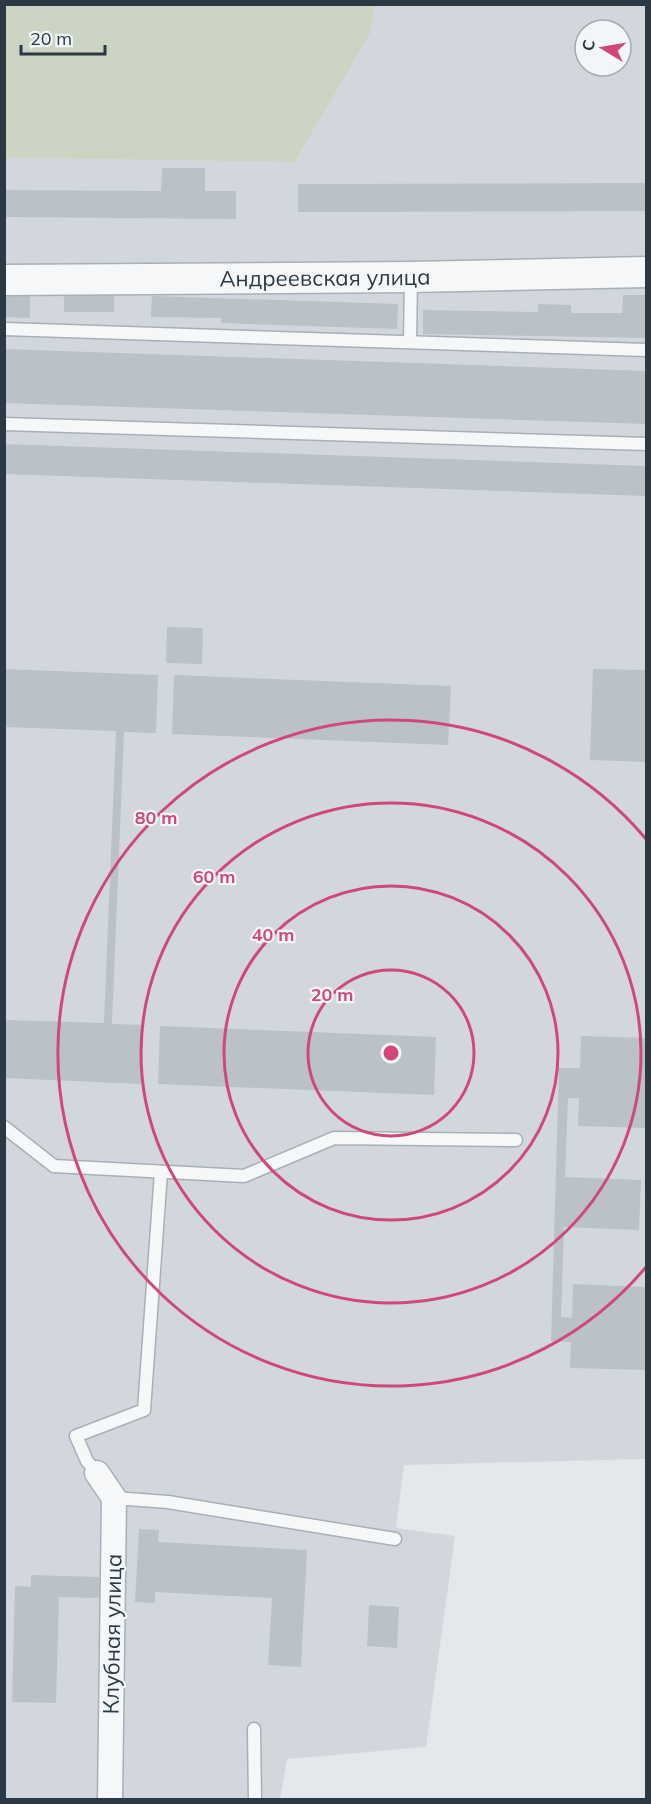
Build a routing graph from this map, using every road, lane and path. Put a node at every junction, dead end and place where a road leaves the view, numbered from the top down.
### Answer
1 (646, 272) edge
2 (411, 277) junction
3 (4, 280) edge
4 (4, 329) edge
5 (410, 342) junction
6 (646, 350) edge
7 (4, 424) edge
8 (646, 444) edge
9 (4, 1127) edge
10 (516, 1140) dead end
11 (161, 1172) junction
12 (97, 1473) joint
13 (114, 1498) junction
14 (395, 1539) dead end
15 (254, 1729) dead end
16 (110, 1800) edge
17 (255, 1800) edge

1 - 2 street, Андреевская улица
2 - 3 street, Андреевская улица
2 - 5 lane
4 - 5 lane
5 - 6 lane
7 - 8 lane
9 - 11 lane
10 - 11 lane
11 - 12 lane
12 - 13 street
13 - 14 lane
13 - 16 street, Клубная улица
15 - 17 lane

